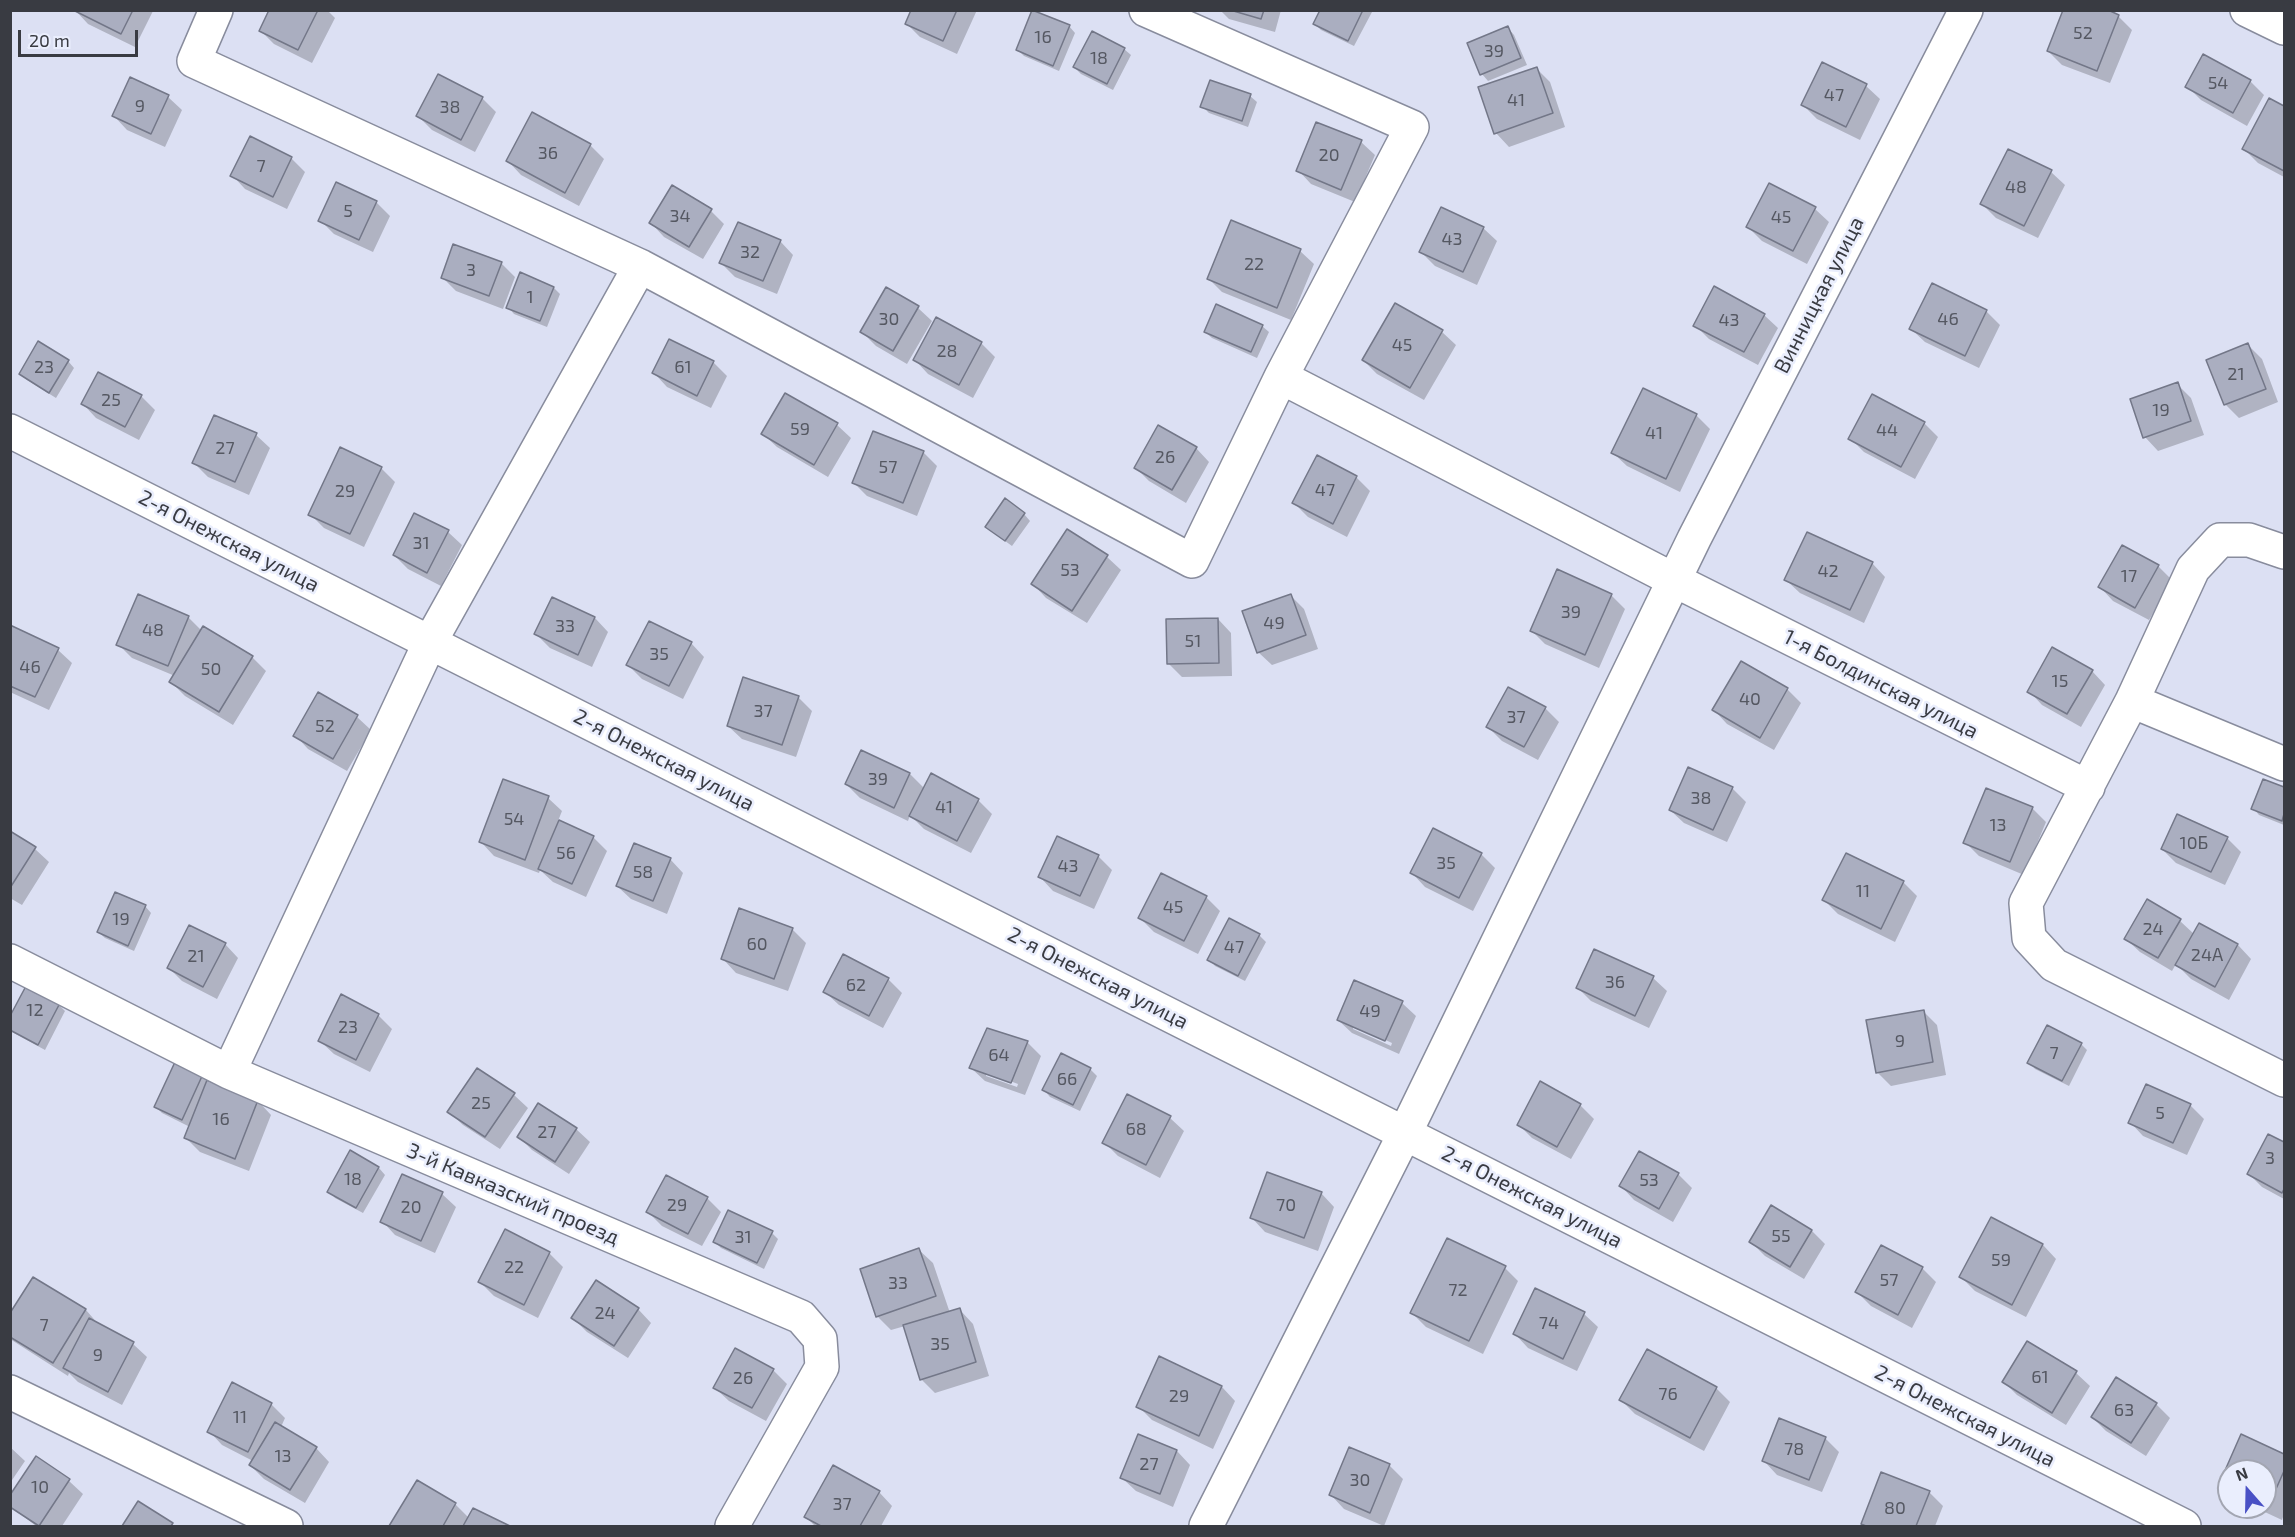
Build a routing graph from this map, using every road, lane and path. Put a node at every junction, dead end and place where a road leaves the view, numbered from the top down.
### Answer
1 (216, 10) edge
2 (1146, 10) edge
3 (1966, 10) edge
4 (2247, 10) edge
5 (2284, 28) edge
6 (640, 266) junction
7 (1281, 376) junction
8 (10, 431) edge
9 (2284, 552) edge
10 (1674, 580) junction
11 (430, 642) junction
12 (2132, 701) junction
13 (2284, 764) edge
14 (2088, 787) junction
15 (10, 961) edge
16 (229, 1072) junction
17 (2284, 1080) edge
18 (1405, 1133) junction
19 (10, 1392) edge
20 (286, 1527) edge
21 (732, 1527) edge
22 (1206, 1527) edge
23 (2184, 1527) edge

1 - 6 street
2 - 7 street
3 - 10 street, Винницкая улица
4 - 5 street
6 - 7 street
6 - 11 street
7 - 10 street, 1-я Болдинская улица
8 - 11 street, 2-я Онежская улица
9 - 12 street
10 - 14 street, 1-я Болдинская улица
10 - 18 street, Винницкая улица
11 - 16 street
11 - 18 street, 2-я Онежская улица
12 - 13 street
12 - 14 street
14 - 17 street
15 - 16 street, 3-й Кавказский проезд
16 - 21 street, 3-й Кавказский проезд
18 - 22 street, Винницкая улица
18 - 23 street, 2-я Онежская улица
19 - 20 street

